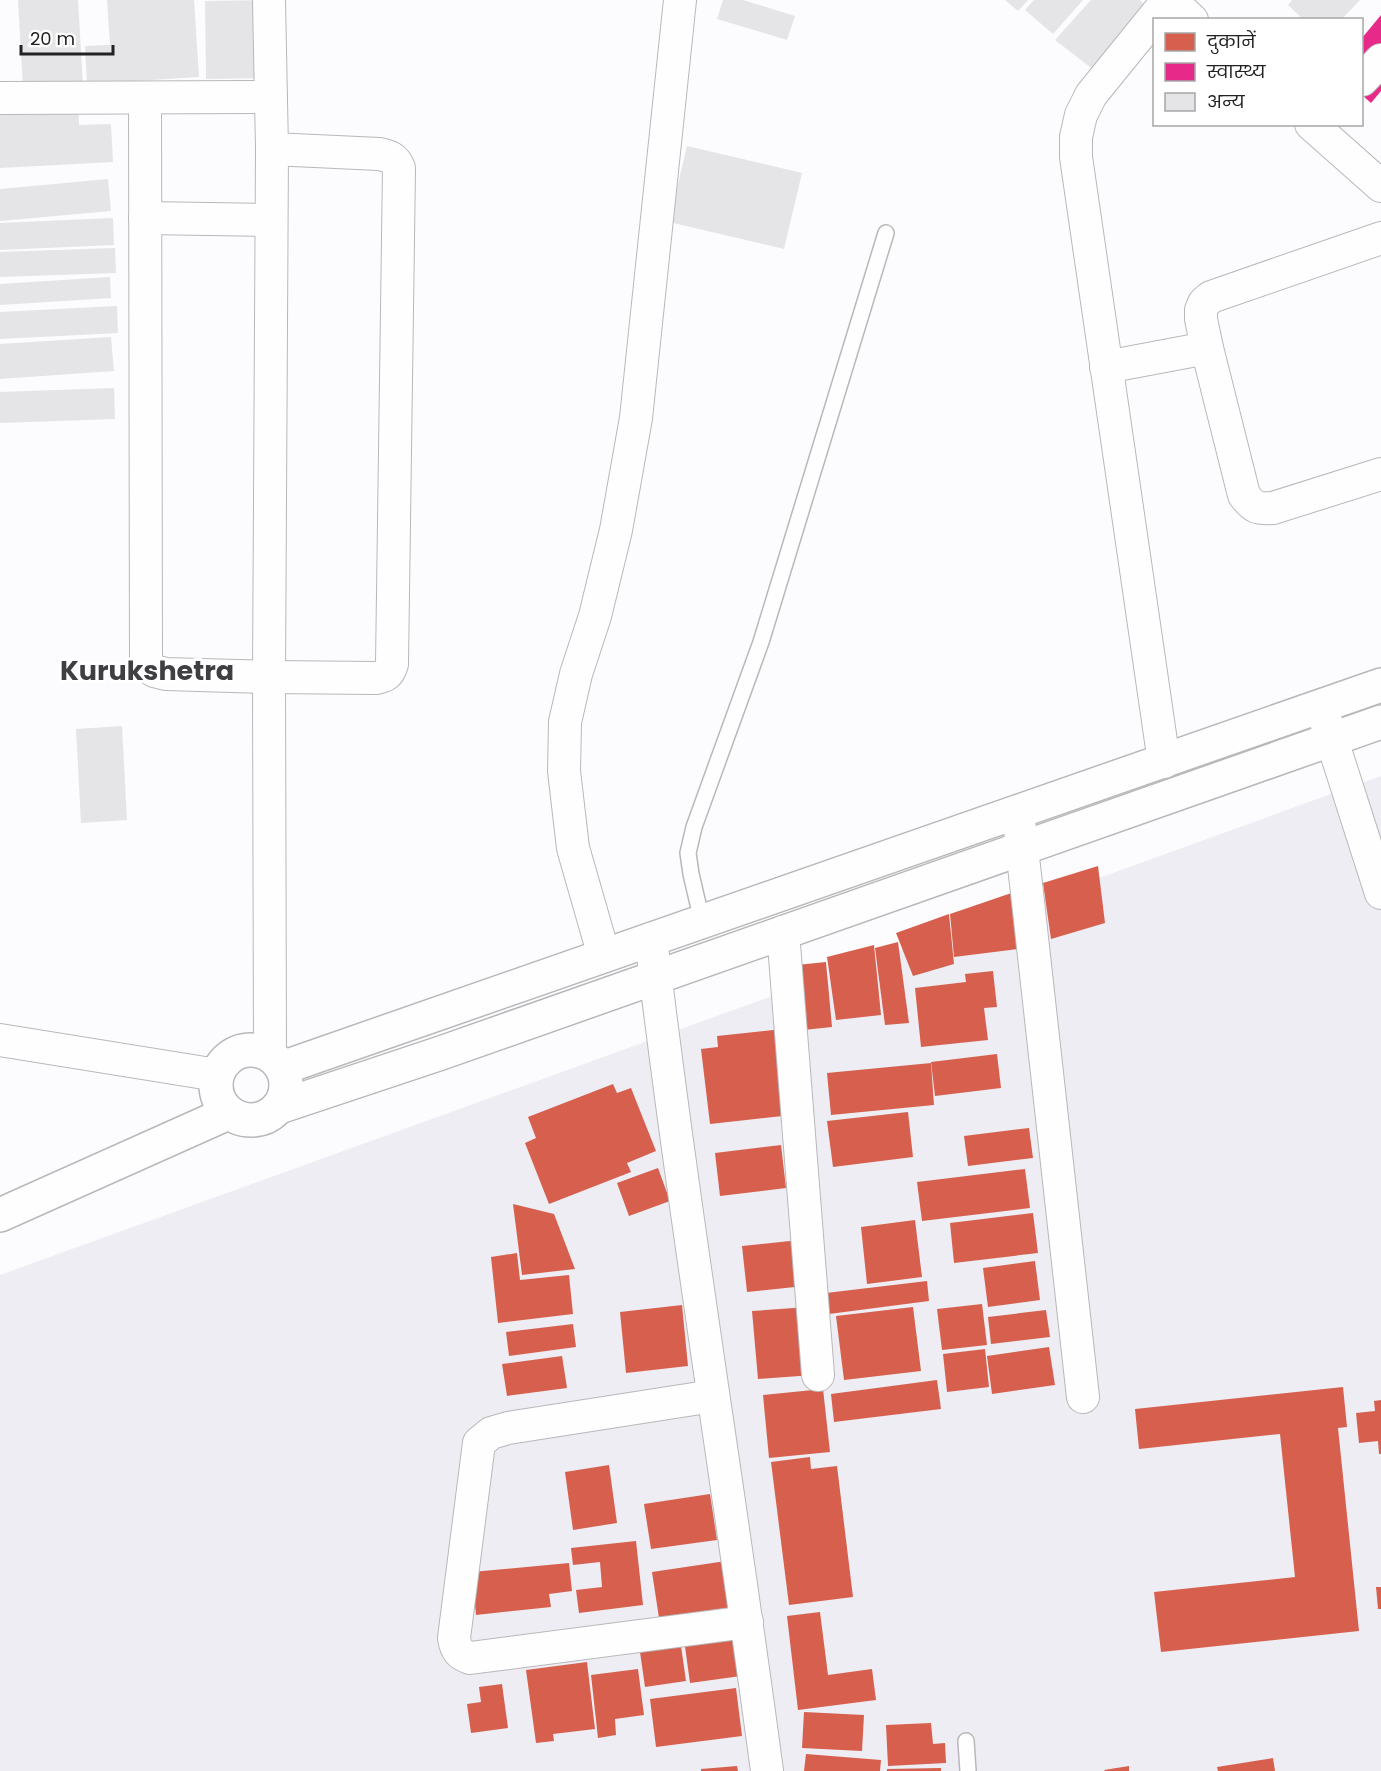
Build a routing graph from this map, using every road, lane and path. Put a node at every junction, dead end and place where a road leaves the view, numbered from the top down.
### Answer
1 (269, 0) edge
2 (680, 0) edge
3 (1169, 0) edge
4 (1154, 18) edge
5 (1190, 18) edge
6 (1153, 19) edge
7 (1381, 60) edge
8 (1363, 79) edge
9 (271, 97) junction
10 (0, 98) edge
11 (144, 98) junction
12 (1315, 126) edge
13 (272, 149) junction
14 (1381, 186) edge
15 (145, 218) junction
16 (271, 220) junction
17 (886, 233) dead end
18 (1381, 238) edge
19 (1207, 348) junction
20 (1106, 367) junction
21 (1381, 474) edge
22 (269, 677) junction
23 (1381, 685) edge
24 (1321, 706) junction
25 (1381, 722) edge
26 (1332, 739) junction
27 (1164, 762) junction
28 (1017, 812) junction
29 (1021, 848) junction
30 (1380, 887) edge
31 (702, 921) junction
32 (783, 932) junction
33 (651, 939) junction
34 (604, 956) junction
35 (656, 977) junction
36 (0, 1040) edge
37 (276, 1062) junction
38 (217, 1075) junction
39 (279, 1107) junction
40 (228, 1113) junction
41 (0, 1215) edge
42 (818, 1376) dead end
43 (713, 1396) junction
44 (1083, 1397) dead end
45 (747, 1622) junction
46 (966, 1741) dead end
47 (767, 1771) edge
48 (968, 1771) edge

1 - 9 street
2 - 34 street
3 - 4 street
3 - 5 street
6 - 20 street
7 - 8 street
9 - 11 street
9 - 13 street
10 - 11 street
11 - 15 street
12 - 14 street
13 - 16 street
13 - 22 street
15 - 16 street
15 - 22 street
16 - 22 street
17 - 31 lane
18 - 19 street
19 - 20 street
19 - 21 street
20 - 27 street
22 - 37 street
23 - 24 main road
24 - 26 street
24 - 27 main road
25 - 26 main road
26 - 29 main road
26 - 30 street
27 - 28 main road
28 - 29 street
28 - 31 main road
29 - 32 main road
29 - 44 street
31 - 33 main road
32 - 35 main road
32 - 42 street
33 - 34 main road
33 - 35 street
34 - 37 main road
35 - 39 main road
35 - 43 street
36 - 38 street
37 - 38 main road
37 - 39 main road
38 - 40 main road
39 - 40 main road
40 - 41 main road
43 - 45 street
43 - 45 street
45 - 47 street
46 - 48 lane

